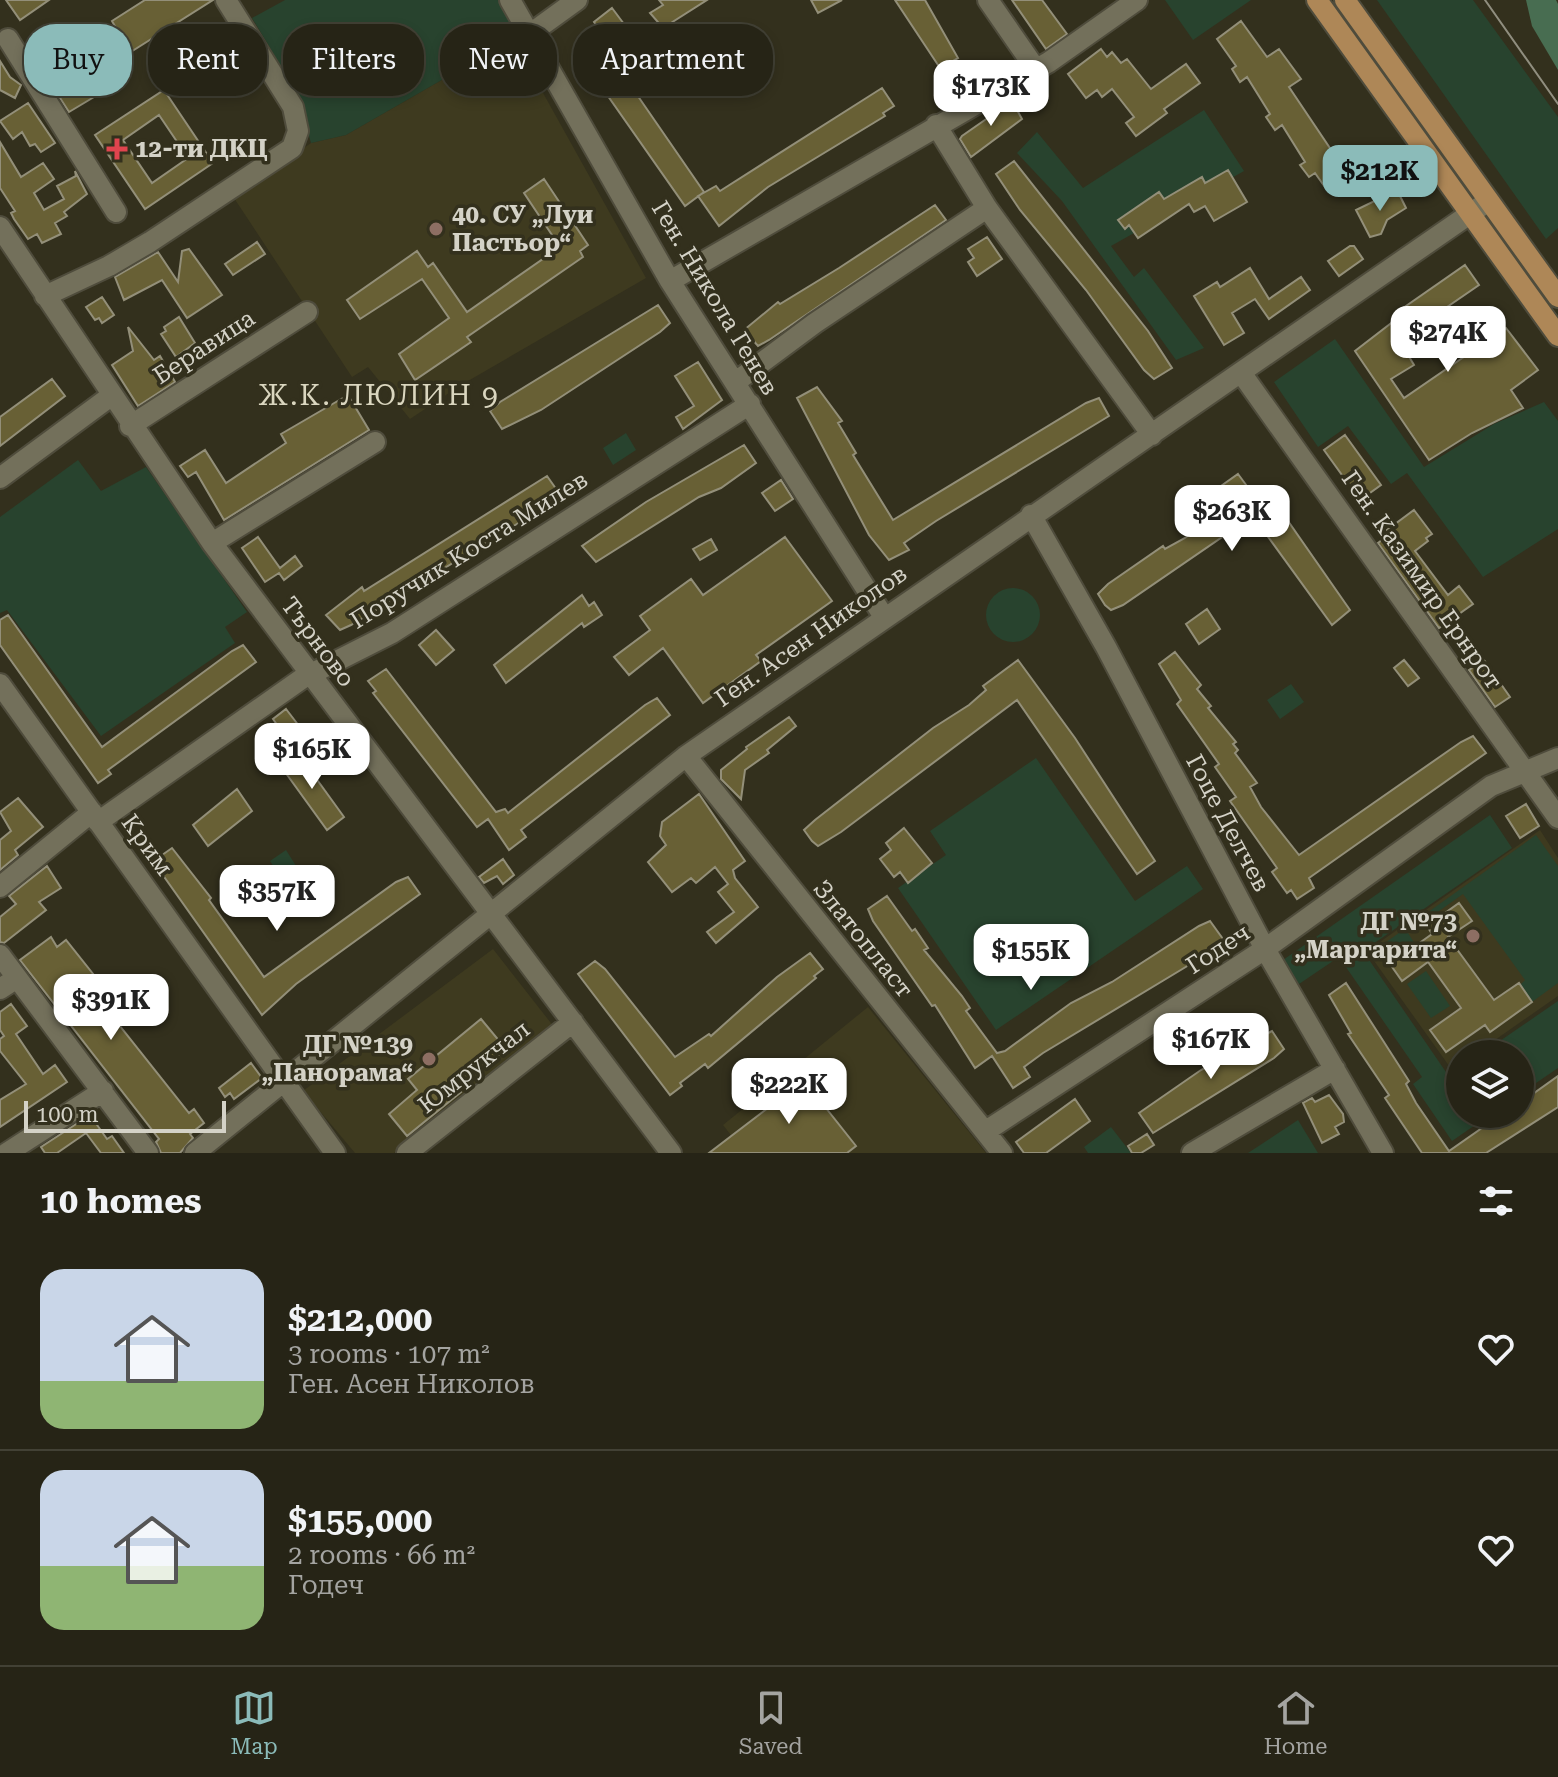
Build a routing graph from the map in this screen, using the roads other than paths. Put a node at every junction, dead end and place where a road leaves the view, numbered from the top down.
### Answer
1 (510, 0) edge
2 (577, 0) edge
3 (988, 0) edge
4 (1137, 0) edge
5 (1317, 0) edge
6 (1345, 0) edge
7 (234, 3) edge
8 (524, 24) edge
9 (544, 24) edge
10 (8, 39) dead end
11 (1035, 68) junction
12 (557, 82) edge
13 (936, 125) junction
14 (1487, 202) junction
15 (987, 208) junction
16 (116, 212) dead end
17 (1468, 215) junction
18 (0, 227) edge
19 (670, 281) junction
20 (45, 296) junction
21 (1558, 297) edge
22 (307, 312) dead end
23 (1558, 336) edge
24 (1242, 374) junction
25 (737, 381) junction
26 (111, 396) junction
27 (750, 404) junction
28 (130, 426) junction
29 (1152, 435) junction
30 (375, 442) dead end
31 (0, 478) edge
32 (1031, 515) junction
33 (212, 543) junction
34 (884, 617) junction
35 (311, 673) junction
36 (3, 695) edge
37 (686, 756) junction
38 (1558, 758) edge
39 (1526, 773) junction
40 (95, 817) junction
41 (1558, 818) edge
42 (0, 887) edge
43 (492, 914) junction
44 (1265, 949) junction
45 (0, 955) edge
46 (9, 983) edge
47 (573, 1022) junction
48 (1335, 1069) junction
49 (284, 1081) junction
50 (103, 1091) junction
51 (986, 1131) junction
52 (7, 1153) edge
53 (148, 1153) edge
54 (195, 1153) edge
55 (335, 1153) edge
56 (407, 1153) edge
57 (671, 1153) edge
58 (1002, 1153) edge
59 (1192, 1153) edge
60 (1383, 1153) edge

1 - 8 street, Ген. Никола Генев
2 - 9 street
3 - 11 street
4 - 11 street
5 - 17 main road
6 - 14 main road
7 - 20 street
10 - 16 street
11 - 13 street
12 - 19 street, Ген. Никола Генев
13 - 15 street
13 - 19 street
14 - 17 street, Ген. Асен Николов
14 - 21 main road
15 - 25 street
15 - 29 street
17 - 23 main road
17 - 24 street, Ген. Асен Николов
18 - 20 street, Търново
19 - 25 street, Ген. Никола Генев
20 - 26 street, Търново
22 - 28 street, Беравица
24 - 29 street, Ген. Асен Николов
24 - 39 street, Ген. Казимир Ернрот
25 - 27 street, Ген. Никола Генев
26 - 28 street, Търново
26 - 31 street
27 - 34 street, Ген. Никола Генев
27 - 35 street, Поручик Коста Милев
28 - 33 street, Търново
29 - 32 street, Ген. Асен Николов
30 - 33 street
32 - 34 street, Ген. Асен Николов
32 - 44 street, Гоце Делчев
33 - 35 street, Търново
34 - 37 street, Ген. Асен Николов
35 - 40 street, Поручик Коста Милев
35 - 43 street, Търново
36 - 40 street, Крим
37 - 43 street, Ген. Асен Николов
37 - 51 street, Златопласт
38 - 39 street, Годеч
39 - 41 street, Ген. Казимир Ернрот
39 - 44 street, Годеч
40 - 42 street, Поручик Коста Милев
40 - 49 street, Крим
43 - 47 street, Търново
43 - 49 street, Ген. Асен Николов
44 - 48 street, Гоце Делчев
44 - 51 street, Годеч
45 - 46 street
46 - 50 street
47 - 56 street, Юмрукчал
47 - 57 street, Търново
48 - 59 street
48 - 60 street, Гоце Делчев
49 - 54 street, Ген. Асен Николов
49 - 55 street, Крим
50 - 52 street
50 - 53 street
51 - 58 street, Златопласт

